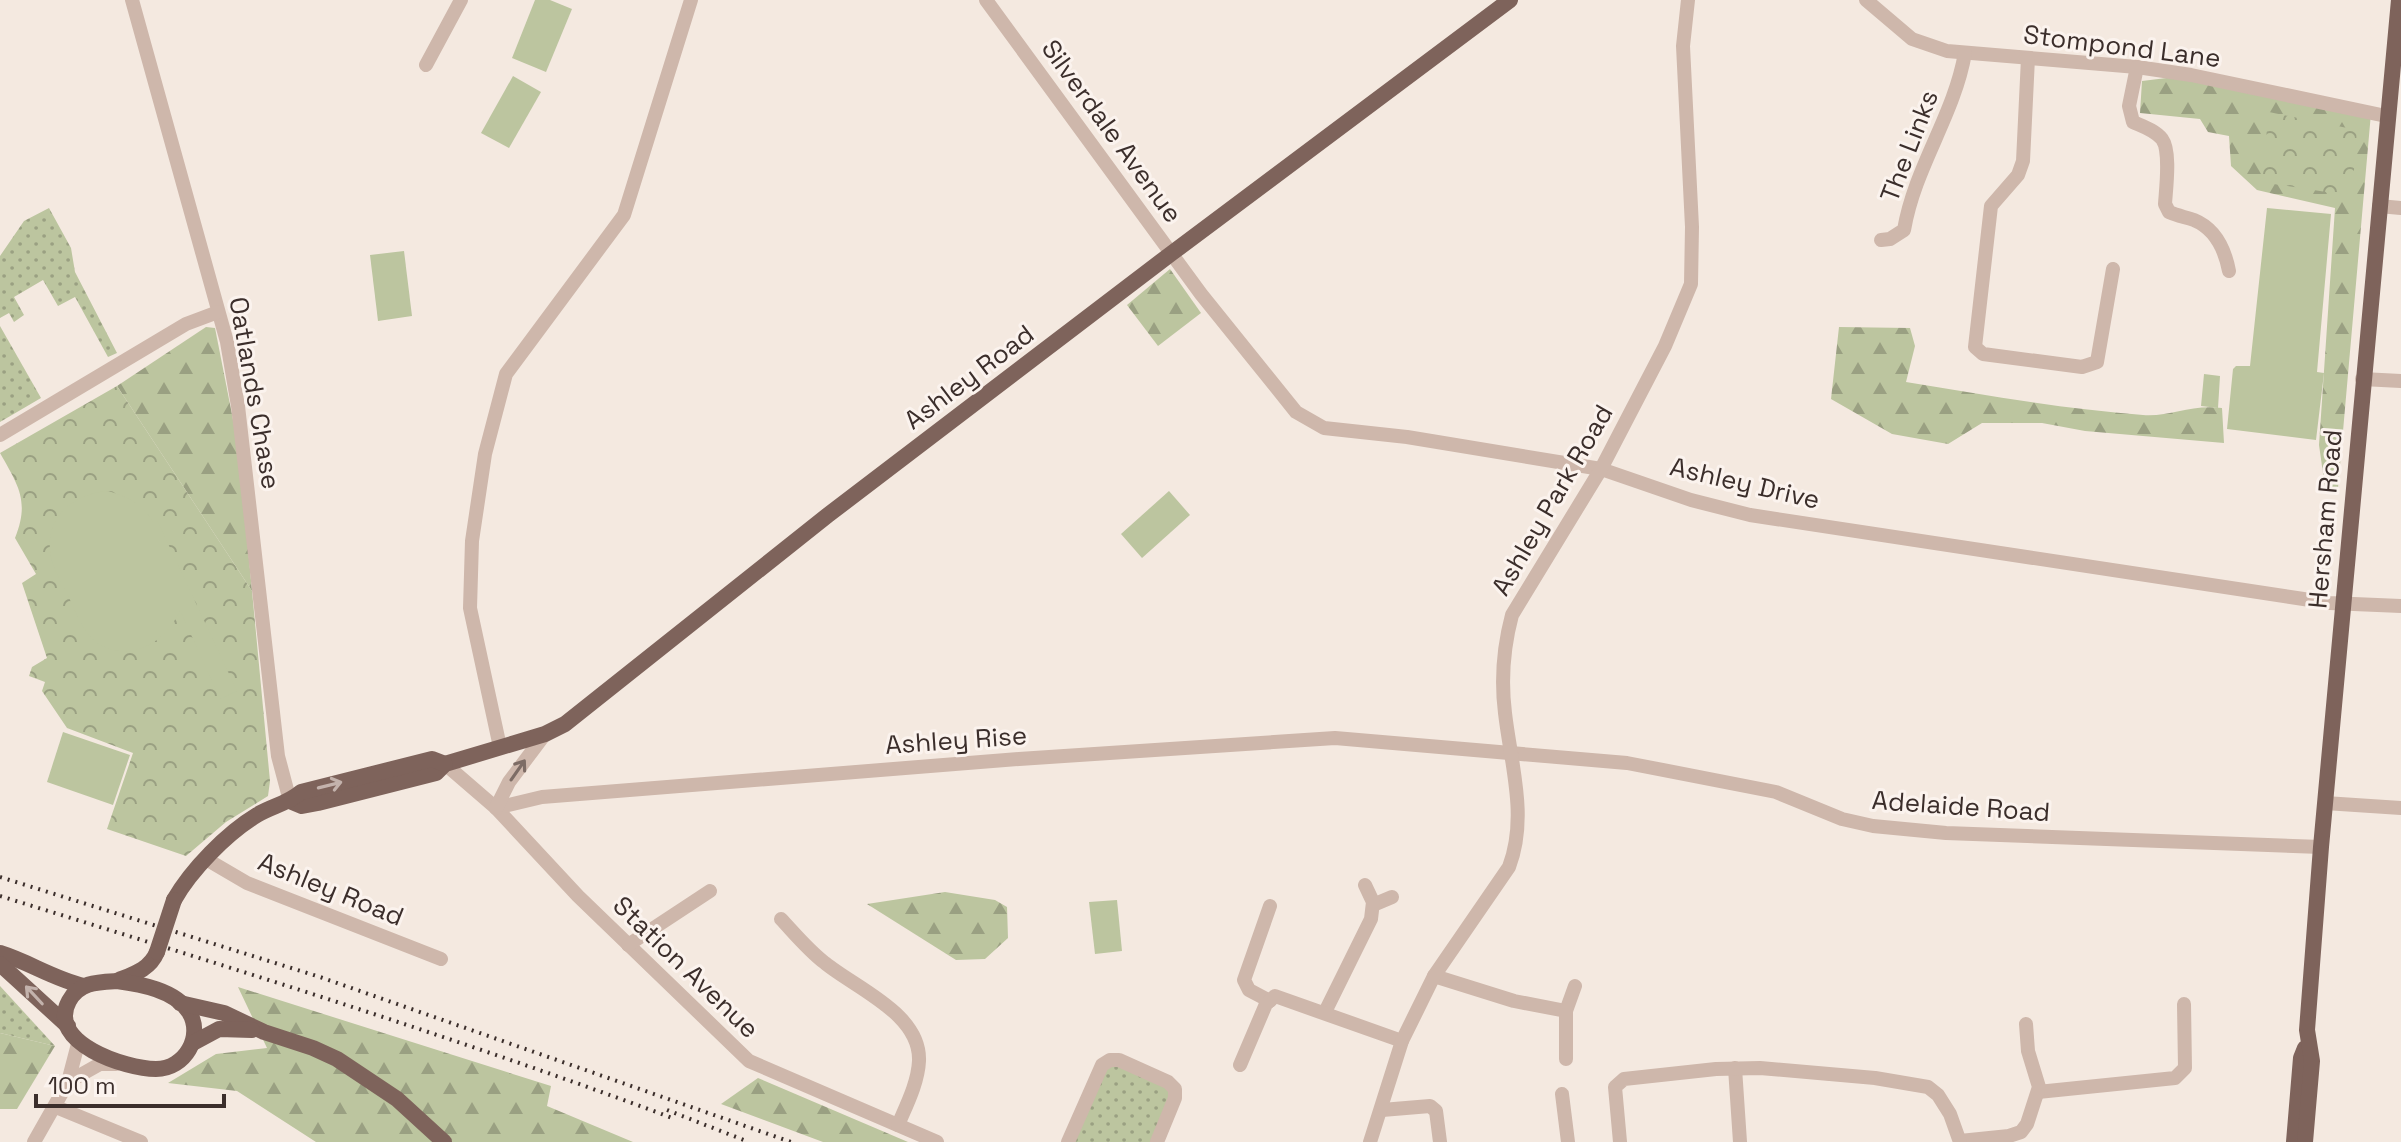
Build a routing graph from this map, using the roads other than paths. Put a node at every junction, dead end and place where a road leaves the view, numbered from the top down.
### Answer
1 (132, 0) edge
2 (461, 0) edge
3 (691, 0) edge
4 (986, 0) edge
5 (1510, 0) edge
6 (1688, 0) edge
7 (1866, 0) edge
8 (2399, 0) edge
9 (1965, 53) junction
10 (2028, 58) junction
11 (426, 65) dead end
12 (2137, 67) junction
13 (2386, 116) junction
14 (2379, 206) junction
15 (2401, 208) edge
16 (1881, 240) dead end
17 (1172, 253) junction
18 (2113, 269) dead end
19 (2229, 271) dead end
20 (218, 312) junction
21 (2362, 379) junction
22 (2401, 381) edge
23 (0, 435) edge
24 (1601, 469) junction
25 (2342, 603) junction
26 (2401, 606) edge
27 (545, 734) junction
28 (500, 747) junction
29 (1511, 754) junction
30 (445, 764) junction
31 (290, 801) junction
32 (2325, 803) junction
33 (496, 808) junction
34 (2401, 808) edge
35 (2321, 847) junction
36 (206, 859) junction
37 (1365, 885) dead end
38 (710, 891) dead end
39 (1392, 897) dead end
40 (1373, 905) junction
41 (1270, 906) dead end
42 (781, 919) dead end
43 (628, 945) junction
44 (0, 953) edge
45 (156, 955) junction
46 (441, 959) dead end
47 (0, 964) edge
48 (1434, 976) junction
49 (117, 981) junction
50 (84, 986) junction
51 (1575, 986) dead end
52 (166, 994) junction
53 (1270, 1001) junction
54 (180, 1003) junction
55 (2184, 1004) dead end
56 (1566, 1011) junction
57 (1325, 1012) junction
58 (2026, 1024) dead end
59 (68, 1026) junction
60 (264, 1032) junction
61 (79, 1040) junction
62 (1402, 1041) junction
63 (193, 1043) junction
64 (2307, 1043) junction
65 (1566, 1059) dead end
66 (116, 1064) junction
67 (1240, 1065) dead end
68 (1735, 1068) junction
69 (68, 1082) junction
70 (2038, 1092) junction
71 (1562, 1094) dead end
72 (56, 1107) junction
73 (1382, 1110) junction
74 (898, 1125) junction
75 (34, 1142) edge
76 (141, 1142) edge
77 (444, 1142) edge
78 (937, 1142) edge
79 (1068, 1142) edge
80 (1157, 1142) edge
81 (1370, 1142) edge
82 (1440, 1142) edge
83 (1568, 1142) edge
84 (1620, 1142) edge
85 (1740, 1142) edge
86 (1960, 1142) edge
87 (2294, 1142) edge
88 (2305, 1142) edge

1 - 20 street, Oatlands Chase
2 - 11 street
3 - 28 street
4 - 17 street, Silverdale Avenue
5 - 17 main road, Ashley Road
6 - 24 street, Ashley Park Road
7 - 9 street, Stompond Lane
8 - 13 main road, Hersham Road
9 - 10 street, Stompond Lane
9 - 16 street, The Links
10 - 12 street, Stompond Lane
10 - 18 street
12 - 13 street, Stompond Lane
12 - 19 street
13 - 14 main road, Hersham Road
14 - 15 street
14 - 21 main road, Hersham Road
17 - 24 street, Ashley Drive
17 - 27 main road, Ashley Road
20 - 23 street
20 - 31 street, Oatlands Chase
21 - 22 street
21 - 25 main road, Hersham Road
24 - 25 street, Ashley Drive
24 - 29 street, Ashley Park Road
25 - 26 street, Ashley Drive
25 - 32 main road, Hersham Road
27 - 28 main road, Ashley Road
33 -> 27 street
28 - 30 main road, Ashley Road
29 - 33 street, Ashley Rise
29 - 35 street, Adelaide Road
29 - 48 street, Ashley Park Road
30 - 31 main road, Ashley Road
30 - 33 street, Station Avenue
31 - 36 main road, Ashley Road
32 - 34 street
32 - 35 main road, Hersham Road
33 - 43 street, Station Avenue
35 - 64 main road, Hersham Road
36 - 45 main road, Ashley Road, bridge
36 - 46 street, Ashley Road
37 - 40 street
38 - 43 street
39 - 40 street
40 - 57 street
41 - 53 street
42 - 74 street
43 - 74 street, Station Avenue
44 - 50 main road
45 - 49 main road
45 - 52 main road
59 -> 47 main road
48 - 56 street
48 - 62 street, Ashley Park Road
49 - 50 main road
49 - 52 main road
50 - 59 main road
51 - 56 street
52 - 54 main road
53 - 57 street
53 - 67 street
54 - 60 main road
54 - 63 main road
55 - 70 street
56 - 65 street
57 - 62 street
58 - 70 street
59 - 61 main road
60 - 63 main road
60 - 77 main road
61 - 66 main road
61 - 69 street
62 - 73 street, Ashley Park Road
63 - 66 main road
64 - 87 main road, Hersham Road
64 - 88 main road, Hersham Road
66 - 69 street
68 - 84 street
68 - 85 street
68 - 86 street
69 - 72 street
70 - 86 street
71 - 83 street
72 - 75 street
72 - 76 street
73 - 81 street, Ashley Park Road
73 - 82 street
74 - 78 street, Station Avenue
79 - 80 street

